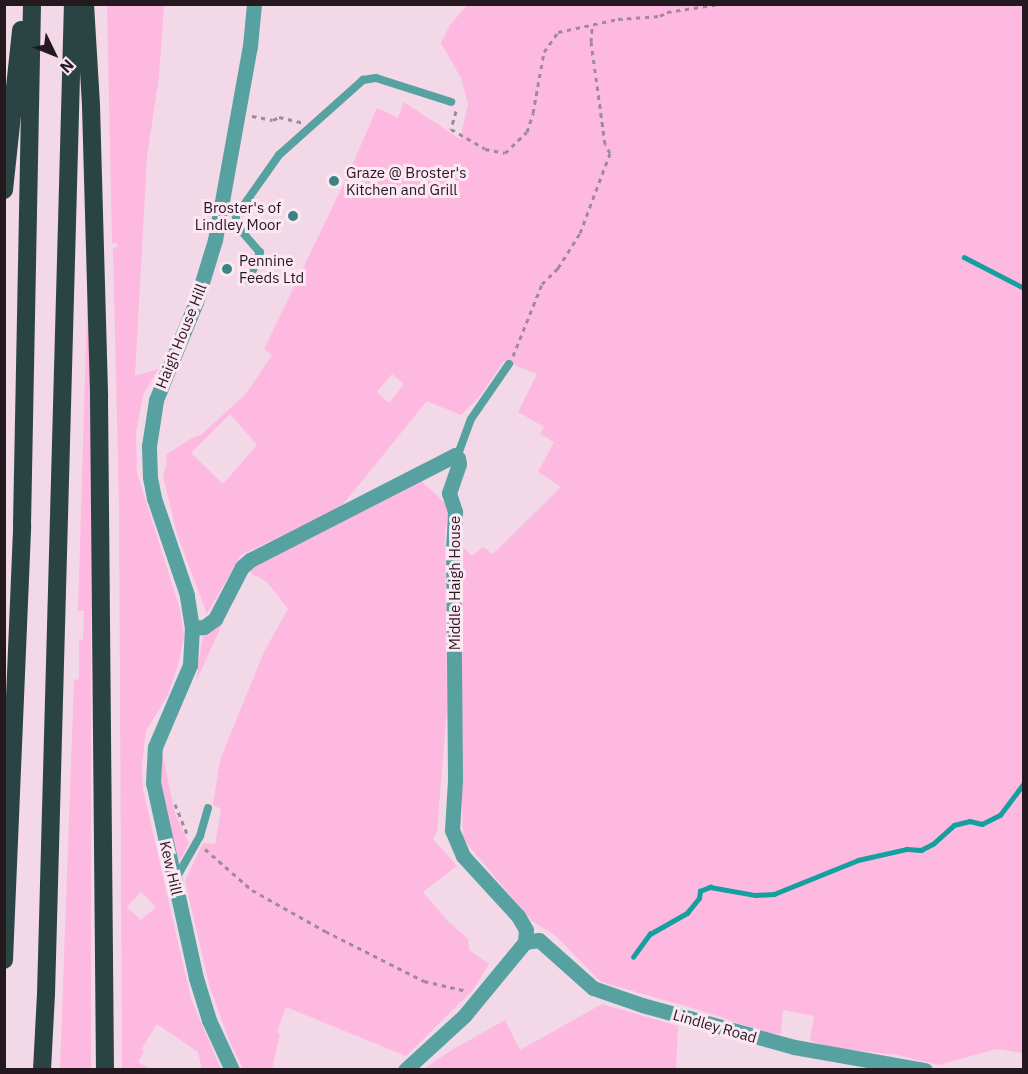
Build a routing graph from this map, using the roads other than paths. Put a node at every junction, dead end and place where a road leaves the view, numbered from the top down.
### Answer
1 (24, 4) edge
2 (32, 4) edge
3 (73, 4) edge
4 (85, 4) edge
5 (254, 4) edge
6 (451, 102) road end
7 (4, 190) edge
8 (228, 211) junction
9 (249, 280) dead end
10 (509, 364) road end
11 (457, 457) junction
12 (192, 628) junction
13 (190, 665) joint
14 (208, 808) dead end
15 (175, 880) junction
16 (525, 942) junction
17 (4, 960) edge
18 (42, 1070) edge
19 (105, 1070) edge
20 (232, 1070) edge
21 (405, 1070) edge
22 (926, 1070) edge

1 - 7 highway
2 - 17 highway
3 - 18 highway
4 - 19 highway
5 - 8 street, Haigh House Hill
6 - 8 lane
8 - 9 lane
8 - 12 street, Haigh House Hill
10 - 11 lane
11 - 12 street
11 - 16 street, Middle Haigh House
12 - 13 street, Haigh House Hill
13 - 15 street, Kew Hill
14 - 15 lane
15 - 20 street, Kew Hill
16 - 21 street
16 - 22 street, Lindley Road

